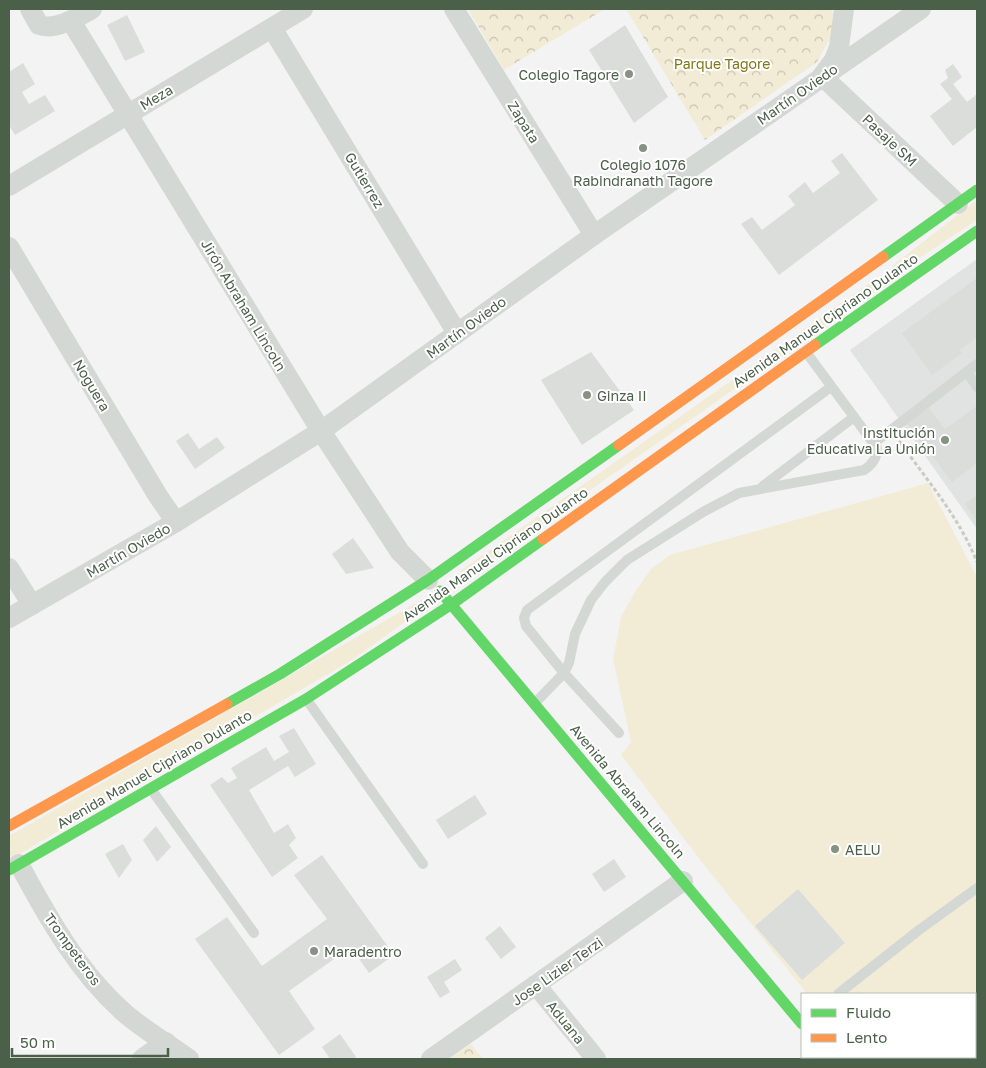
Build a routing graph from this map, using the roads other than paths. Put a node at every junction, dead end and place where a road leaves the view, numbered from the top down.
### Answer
1 (30, 9) edge
2 (92, 9) edge
3 (303, 9) edge
4 (454, 9) edge
5 (844, 9) edge
6 (909, 11) edge
7 (71, 21) junction
8 (272, 28) junction
9 (822, 76) junction
10 (127, 114) junction
11 (9, 186) edge
12 (977, 190) edge
13 (958, 204) junction
14 (977, 231) edge
15 (594, 235) junction
16 (9, 246) edge
17 (457, 333) junction
18 (806, 351) junction
19 (977, 364) edge
20 (967, 372) junction
21 (831, 386) junction
22 (977, 387) edge
23 (854, 417) junction
24 (321, 432) junction
25 (874, 443) junction
26 (760, 488) junction
27 (176, 522) junction
28 (9, 568) edge
29 (428, 580) junction
30 (452, 604) junction
31 (32, 605) junction
32 (9, 618) edge
33 (564, 674) junction
34 (306, 699) junction
35 (535, 704) junction
36 (619, 733) dead end
37 (150, 789) junction
38 (9, 826) edge
39 (423, 864) dead end
40 (14, 867) edge
41 (683, 881) junction
42 (977, 888) edge
43 (254, 933) dead end
44 (536, 985) junction
45 (839, 993) edge
46 (801, 1022) edge
47 (166, 1042) junction
48 (142, 1059) edge
49 (189, 1059) edge
50 (431, 1059) edge
51 (596, 1059) edge

1 - 7 street
2 - 7 street
3 - 8 street, Meza
4 - 15 street, Zapata
5 - 9 street
6 - 9 street, Martín Oviedo
7 - 10 street, Jirón Abraham Lincoln
8 - 10 street, Meza
8 - 17 street, Gutierrez
9 - 13 street, Pasaje SM
9 - 15 street, Martín Oviedo
10 - 11 street, Meza
10 - 24 street, Jirón Abraham Lincoln
12 - 13 main road, Avenida Manuel Cipriano Dulanto
13 - 29 main road, Avenida Manuel Cipriano Dulanto
14 - 18 main road, Avenida Manuel Cipriano Dulanto
15 - 17 street, Martín Oviedo
16 - 27 street, Noguera
17 - 24 street, Martín Oviedo
18 - 21 lane
18 - 30 main road, Avenida Manuel Cipriano Dulanto
19 - 20 lane
20 - 22 lane
20 - 25 lane
21 - 23 lane
21 - 33 lane
23 - 25 lane
23 - 26 lane
24 - 27 street, Martín Oviedo
24 - 29 street, Jirón Abraham Lincoln
25 - 26 lane
26 - 33 lane
27 - 31 street, Martín Oviedo
28 - 31 street
29 - 30 main road, Avenida Abraham Lincoln
29 - 38 main road, Avenida Manuel Cipriano Dulanto
30 - 34 main road, Avenida Manuel Cipriano Dulanto
30 - 35 main road, Avenida Abraham Lincoln
31 - 32 street, Martín Oviedo
33 - 35 lane
33 - 36 lane
34 - 37 main road, Avenida Manuel Cipriano Dulanto
34 - 39 lane
35 - 41 main road, Avenida Abraham Lincoln
37 - 40 main road, Avenida Manuel Cipriano Dulanto
37 - 43 lane
40 - 47 street, Trompeteros
41 - 44 street, Jose Lizier Terzi
41 - 46 main road, Avenida Abraham Lincoln
42 - 45 lane
44 - 50 street, Jose Lizier Terzi
44 - 51 street, Aduana
47 - 48 street
47 - 49 street, Trompeteros

